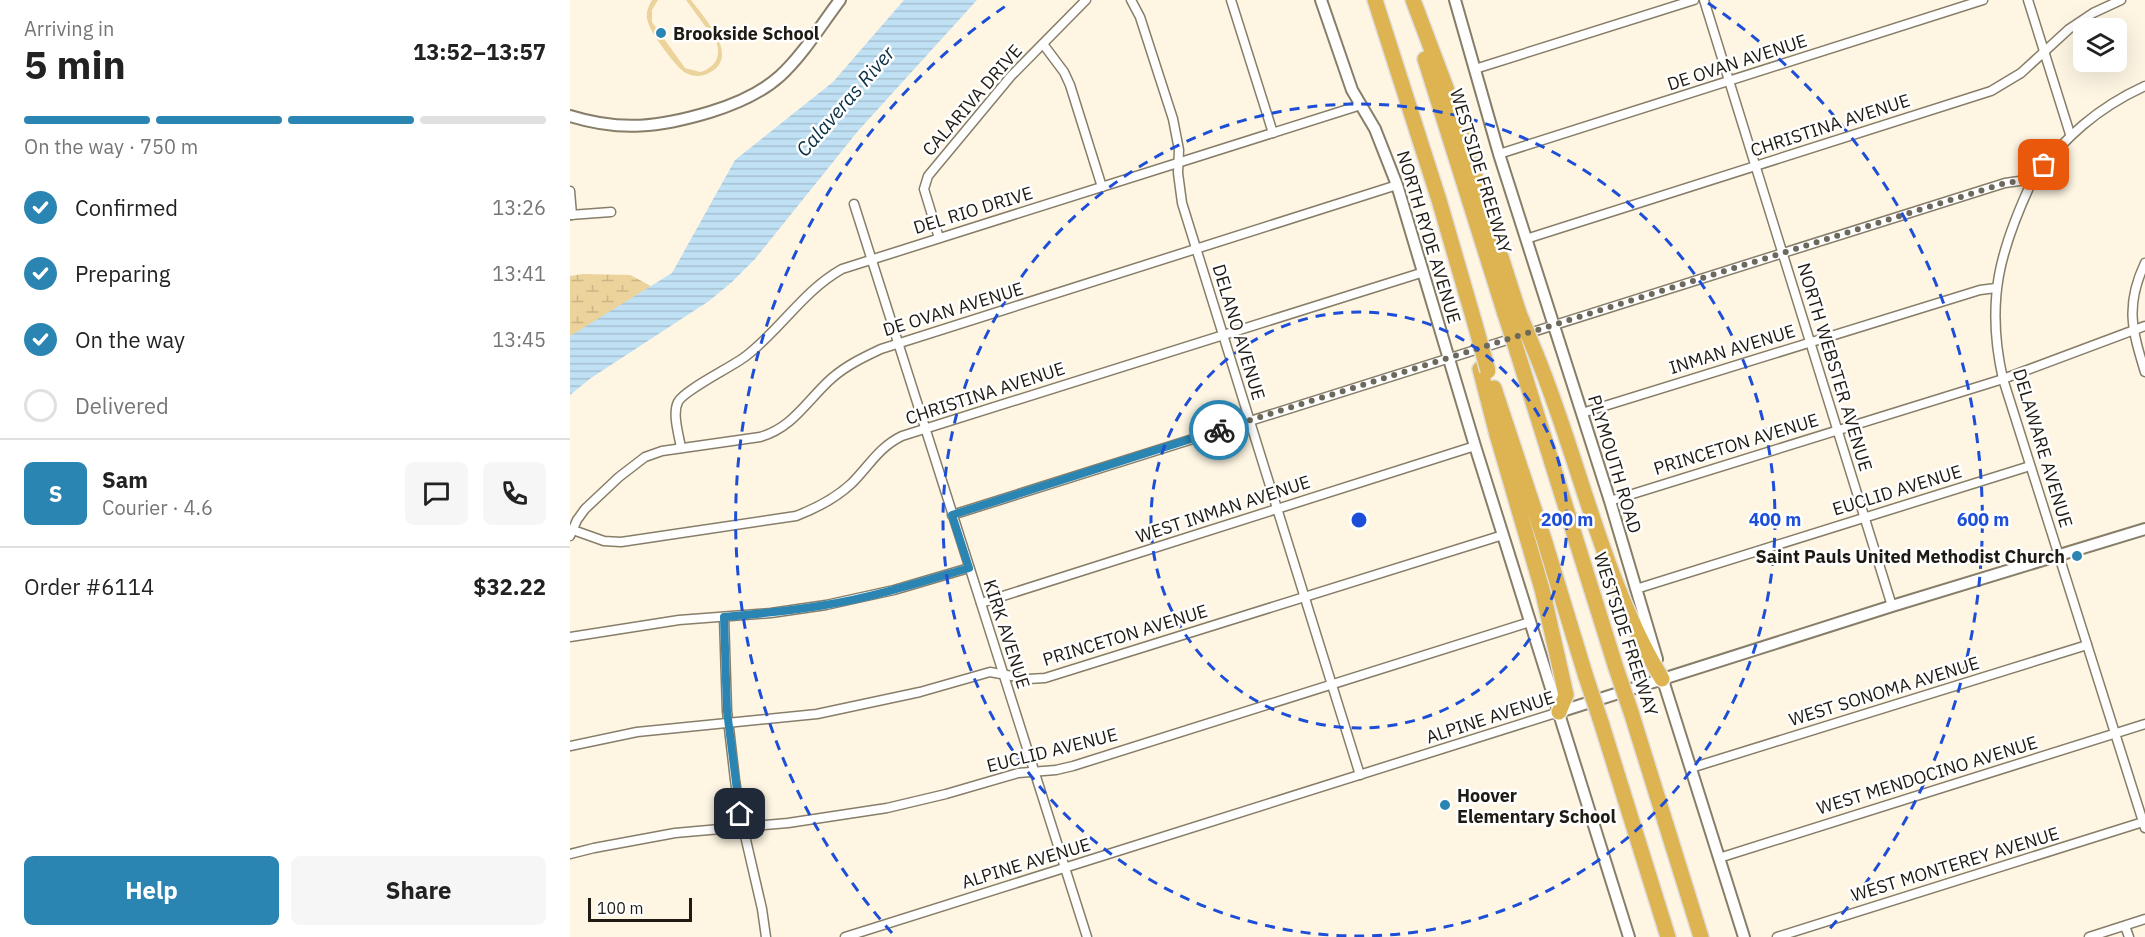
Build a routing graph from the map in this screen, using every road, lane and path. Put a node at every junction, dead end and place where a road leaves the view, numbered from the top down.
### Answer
1 (840, 0) edge
2 (1086, 0) edge
3 (1131, 0) edge
4 (1232, 0) edge
5 (1321, 0) edge
6 (1375, 0) edge
7 (1407, 0) edge
8 (1413, 0) edge
9 (1455, 0) edge
10 (1694, 0) edge
11 (1704, 0) edge
12 (1983, 0) edge
13 (2028, 0) edge
14 (2121, 0) edge
15 (1042, 44) junction
16 (2044, 50) junction
17 (1475, 69) junction
18 (1729, 82) junction
19 (2145, 86) edge
20 (1360, 105) junction
21 (570, 116) edge
22 (1273, 133) junction
23 (2070, 134) junction
24 (1499, 154) junction
25 (1178, 163) junction
26 (1756, 167) junction
27 (2033, 179) junction
28 (1397, 185) junction
29 (1102, 187) junction
30 (570, 190) edge
31 (854, 204) dead end
32 (610, 212) dead end
33 (571, 215) edge
34 (939, 238) junction
35 (1526, 239) junction
36 (1196, 250) junction
37 (1783, 253) junction
38 (872, 258) junction
39 (2145, 263) edge
40 (1424, 272) junction
41 (1996, 288) junction
42 (1512, 313) junction
43 (1553, 324) junction
44 (2145, 326) edge
45 (2133, 330) junction
46 (1223, 335) junction
47 (1811, 342) junction
48 (899, 344) junction
49 (1449, 358) junction
50 (1484, 370) junction
51 (2145, 372) edge
52 (2002, 379) junction
53 (1582, 413) junction
54 (1250, 420) junction
55 (926, 429) junction
56 (1838, 430) junction
57 (1475, 446) junction
58 (681, 448) junction
59 (2030, 466) junction
60 (1610, 501) junction
61 (1277, 509) junction
62 (952, 515) junction
63 (1865, 517) junction
64 (2145, 529) edge
65 (571, 533) edge
66 (1503, 535) junction
67 (2059, 556) junction
68 (969, 568) junction
69 (1636, 589) junction
70 (1304, 598) junction
71 (981, 603) junction
72 (1892, 606) junction
73 (724, 617) junction
74 (1530, 622) junction
75 (570, 637) edge
76 (2087, 645) junction
77 (1003, 674) junction
78 (1662, 679) junction
79 (1331, 685) junction
80 (1559, 712) junction
81 (729, 723) junction
82 (2145, 724) edge
83 (2115, 734) junction
84 (570, 746) edge
85 (1691, 768) junction
86 (1034, 772) junction
87 (1360, 775) junction
88 (2144, 825) edge
89 (743, 826) junction
90 (570, 854) edge
91 (1719, 858) junction
92 (1065, 868) junction
93 (2145, 919) edge
94 (2125, 926) junction
95 (766, 937) edge
96 (845, 937) edge
97 (1087, 937) edge
98 (1629, 937) edge
99 (1668, 937) edge
100 (1701, 937) edge
101 (1744, 937) edge
102 (1777, 937) edge
103 (2089, 937) edge
104 (2129, 937) edge

1 - 21 street
2 - 15 street, CALARIVA DRIVE
3 - 25 street, DELANO AVENUE
4 - 22 street
5 - 20 street, NORTH RYDE AVENUE
6 - 50 highway
7 - 42 highway, WESTSIDE FREEWAY
8 - 42 highway
9 - 17 street, PLYMOUTH ROAD
10 - 17 street
11 - 18 street, NORTH WEBSTER AVENUE
12 - 18 street, DE OVAN AVENUE
13 - 16 street
14 - 16 street, CHRISTINA AVENUE
15 - 29 street
15 - 34 street, CALARIVA DRIVE
16 - 23 street
16 - 26 street, CHRISTINA AVENUE
17 - 24 street, PLYMOUTH ROAD
18 - 24 street, DE OVAN AVENUE
18 - 26 street, NORTH WEBSTER AVENUE
19 - 23 street, DELAWARE AVENUE
20 - 22 street, DEL RIO DRIVE
20 - 28 street, NORTH RYDE AVENUE
22 - 25 street, DEL RIO DRIVE
23 - 27 street, DELAWARE AVENUE
24 - 35 street, PLYMOUTH ROAD
25 - 29 street, DEL RIO DRIVE
25 - 36 street, DELANO AVENUE
26 - 35 street, CHRISTINA AVENUE
26 - 37 street, NORTH WEBSTER AVENUE
27 - 37 street
27 - 41 street, DELAWARE AVENUE
28 - 36 street, DE OVAN AVENUE
28 - 40 street, NORTH RYDE AVENUE
29 - 34 street, DEL RIO DRIVE
30 - 33 street
31 - 38 street, KIRK AVENUE
32 - 33 street
34 - 38 street, DEL RIO DRIVE
35 - 43 street, PLYMOUTH ROAD
36 - 46 street, DELANO AVENUE
36 - 48 street, DE OVAN AVENUE
37 - 43 street
37 - 47 street, NORTH WEBSTER AVENUE
38 - 48 street, KIRK AVENUE
38 - 58 street, DEL RIO DRIVE
39 - 45 street
40 - 46 street, CHRISTINA AVENUE
40 - 49 street, NORTH RYDE AVENUE
41 - 47 street, INMAN AVENUE
41 - 52 street, DELAWARE AVENUE
42 - 78 highway, bridge
42 - 100 highway, WESTSIDE FREEWAY, bridge
43 - 49 street
43 - 53 street, PLYMOUTH ROAD
44 - 45 street, PRINCETON AVENUE
45 - 51 street
45 - 52 street, PRINCETON AVENUE
46 - 54 street, DELANO AVENUE
46 - 55 street, CHRISTINA AVENUE
47 - 53 street, INMAN AVENUE
47 - 56 street, NORTH WEBSTER AVENUE
48 - 55 street, KIRK AVENUE
48 - 58 street, DE OVAN AVENUE
49 - 54 street
49 - 57 street, NORTH RYDE AVENUE
50 - 80 highway
50 - 99 highway, bridge
52 - 56 street, PRINCETON AVENUE
52 - 59 street, DELAWARE AVENUE
53 - 60 street, PLYMOUTH ROAD
54 - 61 street, DELANO AVENUE
54 - 62 street
55 - 62 street, KIRK AVENUE
55 - 65 street, CHRISTINA AVENUE
56 - 60 street, PRINCETON AVENUE
56 - 63 street, NORTH WEBSTER AVENUE
57 - 61 street, WEST INMAN AVENUE
57 - 66 street, NORTH RYDE AVENUE
58 - 65 street, DE OVAN AVENUE
59 - 63 street, EUCLID AVENUE
59 - 67 street, DELAWARE AVENUE
60 - 69 street, PLYMOUTH ROAD
61 - 70 street, DELANO AVENUE
61 - 71 street, WEST INMAN AVENUE
62 - 68 street, KIRK AVENUE
63 - 69 street, EUCLID AVENUE
63 - 72 street, NORTH WEBSTER AVENUE
64 - 67 street, ALPINE AVENUE
66 - 70 street, PRINCETON AVENUE
66 - 74 street, NORTH RYDE AVENUE
67 - 72 street, ALPINE AVENUE
67 - 76 street, DELAWARE AVENUE
68 - 71 street, KIRK AVENUE
68 - 73 street
69 - 78 street, PLYMOUTH ROAD
70 - 77 street, PRINCETON AVENUE
70 - 79 street, DELANO AVENUE
71 - 77 street, KIRK AVENUE
72 - 78 street, ALPINE AVENUE
73 - 75 street
73 - 81 street
74 - 79 street, EUCLID AVENUE
74 - 80 street, NORTH RYDE AVENUE
76 - 83 street, DELAWARE AVENUE
76 - 85 street, WEST SONOMA AVENUE
77 - 81 street, PRINCETON AVENUE
77 - 86 street, KIRK AVENUE
78 - 80 street, ALPINE AVENUE
78 - 85 street, PLYMOUTH ROAD
79 - 86 street, EUCLID AVENUE
79 - 87 street, DELANO AVENUE
80 - 87 street, ALPINE AVENUE
80 - 98 street, NORTH RYDE AVENUE
81 - 84 street, PRINCETON AVENUE
81 - 89 street
82 - 83 street, WEST MENDOCINO AVENUE
83 - 88 street, DELAWARE AVENUE
83 - 91 street, WEST MENDOCINO AVENUE
85 - 91 street, PLYMOUTH ROAD
86 - 89 street, EUCLID AVENUE
86 - 92 street, KIRK AVENUE
87 - 92 street, ALPINE AVENUE
88 - 102 street, WEST MONTEREY AVENUE
89 - 90 street, EUCLID AVENUE
89 - 95 street
91 - 101 street, PLYMOUTH ROAD
92 - 96 street, ALPINE AVENUE
92 - 97 street, KIRK AVENUE
93 - 94 street
94 - 103 street
94 - 104 street

